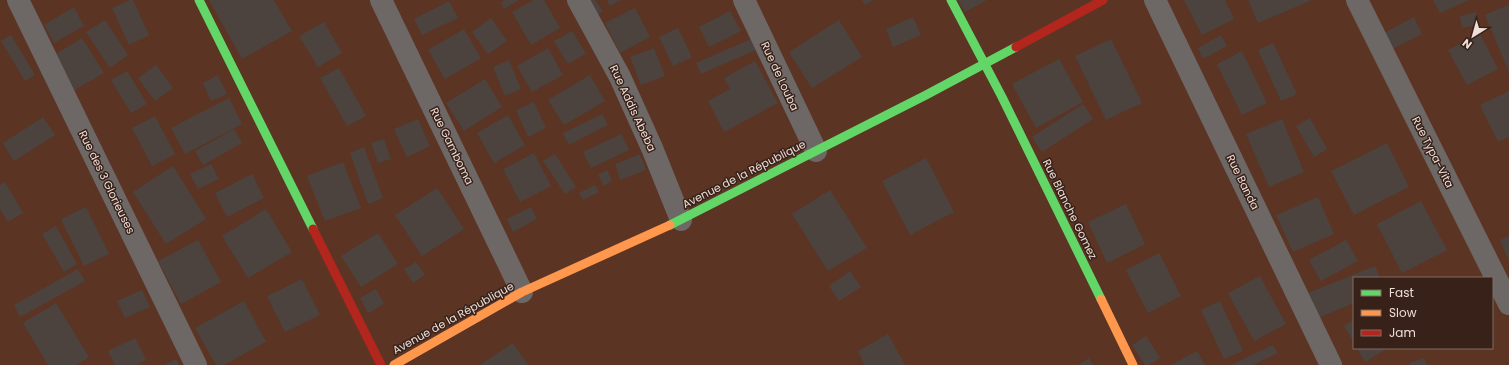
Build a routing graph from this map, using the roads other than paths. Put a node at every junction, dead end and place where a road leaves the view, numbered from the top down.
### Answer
1 (18, 0) edge
2 (199, 0) edge
3 (381, 0) edge
4 (578, 0) edge
5 (744, 0) edge
6 (950, 0) edge
7 (1103, 0) edge
8 (1154, 0) edge
9 (1357, 0) edge
10 (984, 63) junction
11 (816, 151) junction
12 (681, 220) junction
13 (522, 292) junction
14 (1509, 304) edge
15 (196, 365) edge
16 (381, 365) edge
17 (394, 365) edge
18 (1133, 365) edge
19 (1331, 365) edge

1 - 15 street, Rue des 3 Glorieuses
2 - 16 street
3 - 13 street, Rue Gamboma
4 - 12 street, Rue Addis Abeba
5 - 11 street, Rue de Louba
6 - 10 street, Rue Blanche Gomez
7 - 10 street, Avenue de la République
8 - 19 street, Rue Banda
9 - 14 street, Rue Typa-Vita
10 - 11 street, Avenue de la République
10 - 18 street, Rue Blanche Gomez
11 - 12 street, Avenue de la République
12 - 13 street, Avenue de la République
13 - 17 street, Avenue de la République

